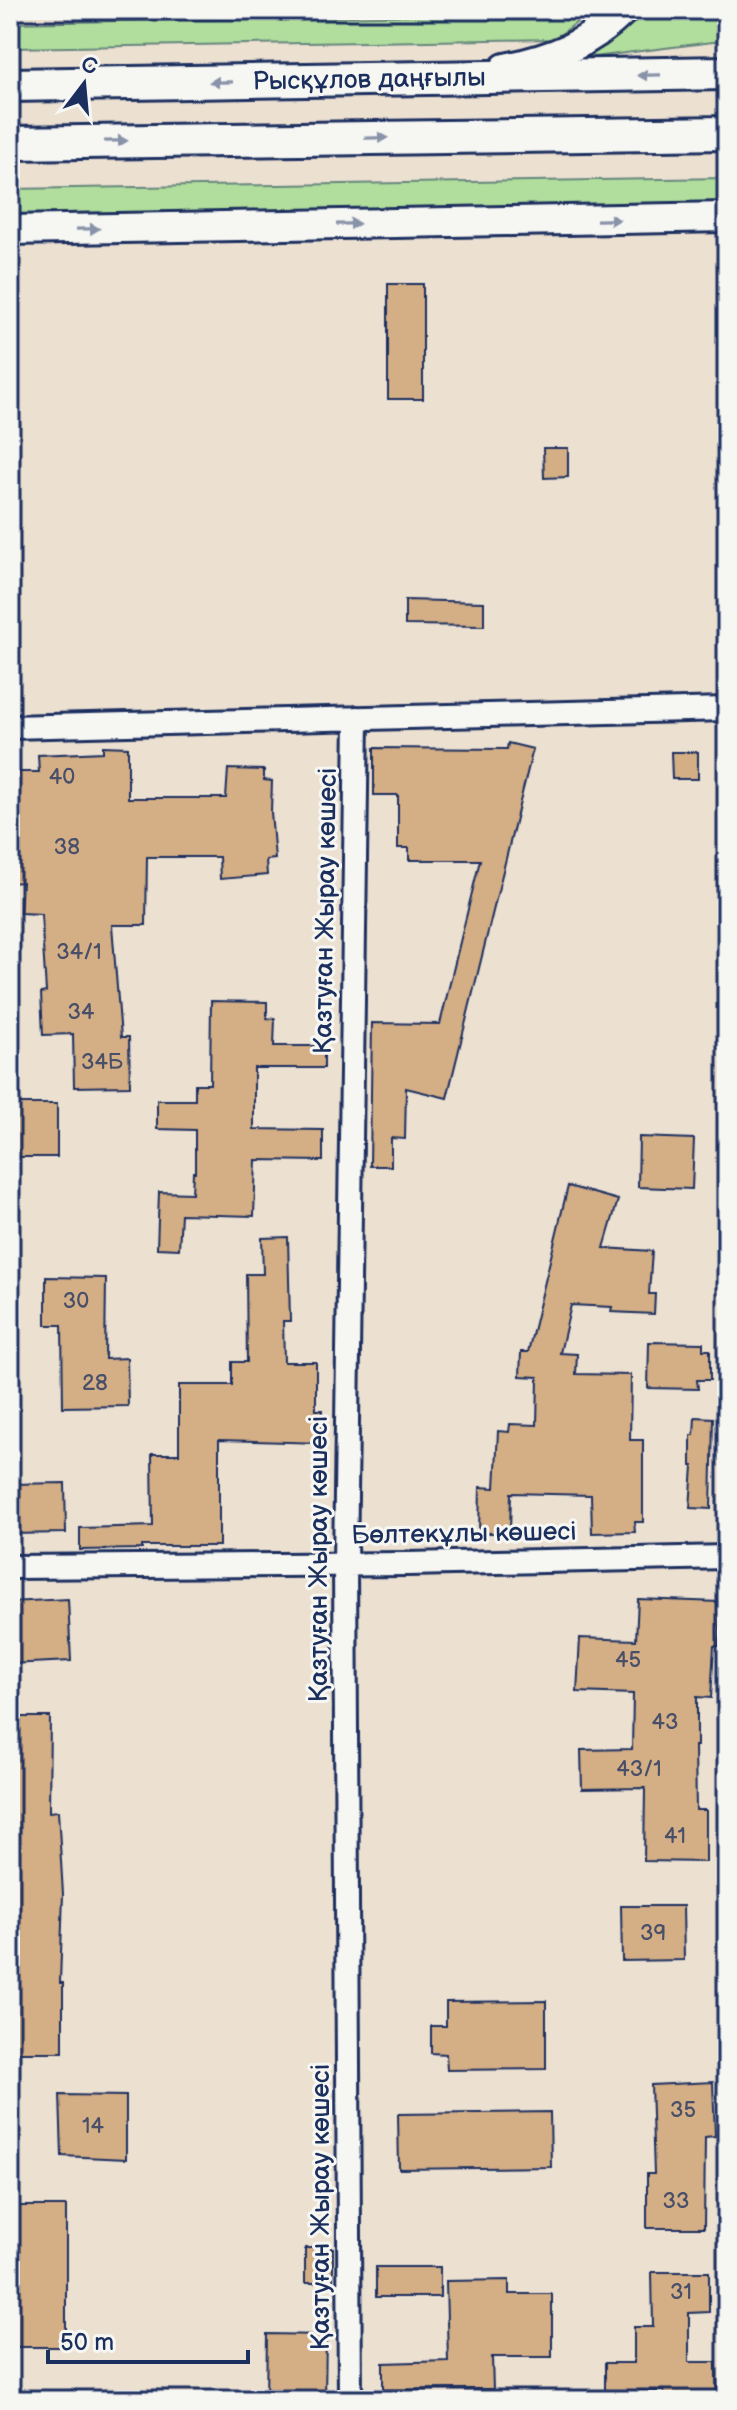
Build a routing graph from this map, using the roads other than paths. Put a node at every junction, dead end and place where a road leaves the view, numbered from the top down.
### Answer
1 (624, 10) edge
2 (727, 73) edge
3 (449, 79) junction
4 (10, 85) edge
5 (727, 133) edge
6 (10, 143) edge
7 (726, 218) edge
8 (10, 230) edge
9 (727, 709) edge
10 (357, 718) junction
11 (10, 727) edge
12 (727, 1557) edge
13 (345, 1564) junction
14 (10, 1567) edge
15 (350, 2400) edge

1 - 3 street
2 -> 3 main road, Рысқұлов даңғылы
3 -> 4 main road, Рысқұлов даңғылы
6 -> 5 main road
8 -> 7 street
9 - 10 street
10 - 11 street
10 - 13 street, Қазтуған Жырау көшесі
12 - 13 street, Бөлтекұлы көшесі
13 - 14 street, Бөлтекұлы көшесі
13 - 15 street, Қазтуған Жырау көшесі

